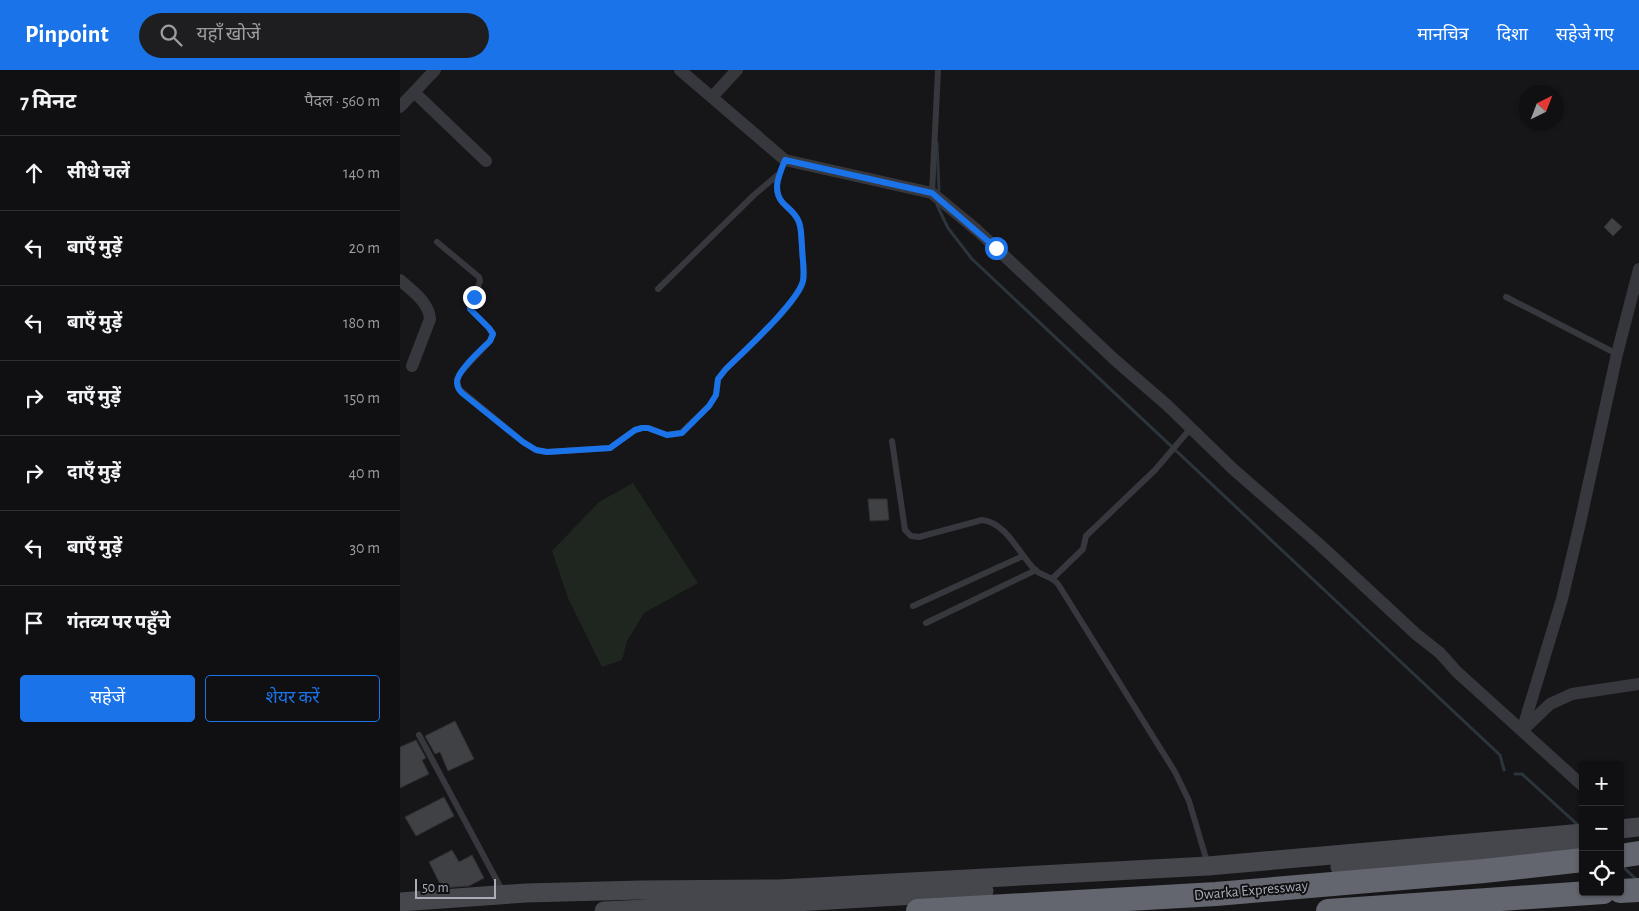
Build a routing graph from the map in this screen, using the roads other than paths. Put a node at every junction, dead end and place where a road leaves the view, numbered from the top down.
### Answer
1 (435, 70) edge
2 (680, 70) edge
3 (737, 70) edge
4 (938, 70) edge
5 (414, 92) junction
6 (712, 97) junction
7 (400, 107) edge
8 (486, 161) dead end
9 (783, 166) junction
10 (932, 193) junction
11 (437, 242) dead end
12 (1639, 270) edge
13 (400, 280) edge
14 (658, 289) dead end
15 (1506, 297) dead end
16 (1617, 354) junction
17 (412, 366) dead end
18 (1191, 428) junction
19 (892, 441) dead end
20 (1023, 556) junction
21 (1036, 570) junction
22 (1053, 578) junction
23 (913, 606) dead end
24 (926, 623) dead end
25 (1639, 684) edge
26 (1522, 731) junction
27 (419, 735) dead end
28 (1579, 782) edge
29 (1579, 838) edge
30 (1579, 838) edge
31 (1639, 853) edge
32 (1624, 855) edge
33 (1579, 860) edge
34 (1240, 863) junction
35 (1208, 866) junction
36 (1150, 870) junction
37 (1639, 890) edge
38 (1624, 891) edge
39 (1579, 894) edge
40 (505, 896) junction
41 (400, 902) edge
42 (604, 911) edge
43 (918, 911) edge
44 (1328, 911) edge

1 - 5 street
2 - 6 street
3 - 6 street
4 - 10 lane
5 - 7 street
5 - 8 street
6 - 9 street
9 - 10 street
9 - 11 lane
9 - 14 lane
10 - 18 street
12 - 16 street
13 - 17 street
15 - 16 lane
16 - 26 street
18 - 22 lane
18 - 26 street
19 - 20 lane
20 - 21 lane
20 - 23 lane
21 - 22 lane
21 - 24 lane
22 - 35 lane
25 - 26 street
26 - 28 street
27 - 40 lane
29 - 34 street
30 - 34 street
31 - 32 highway
33 - 43 highway, Dwarka Expressway
34 - 35 street
35 - 36 street
36 - 40 street
36 - 42 street
37 - 38 highway
39 - 44 highway
40 - 41 street

